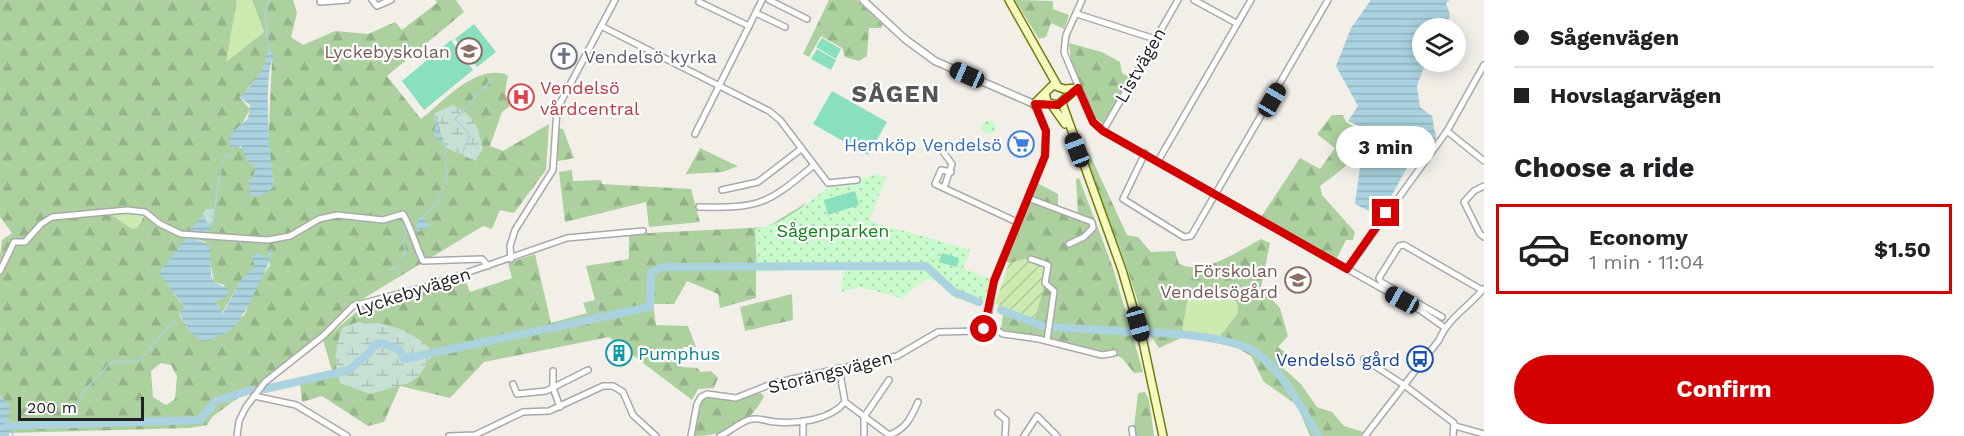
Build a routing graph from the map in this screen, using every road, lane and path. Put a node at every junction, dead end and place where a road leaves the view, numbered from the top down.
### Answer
1 (347, 0) edge
2 (372, 0) edge
3 (391, 0) edge
4 (607, 0) edge
5 (762, 0) edge
6 (769, 0) edge
7 (863, 0) edge
8 (1009, 0) edge
9 (1082, 0) edge
10 (1178, 0) edge
11 (1194, 0) edge
12 (1251, 0) edge
13 (1328, 0) edge
14 (320, 2) dead end
15 (614, 2) edge
16 (699, 2) dead end
17 (756, 13) junction
18 (1077, 14) junction
19 (807, 19) dead end
20 (1236, 23) junction
21 (601, 26) junction
22 (749, 26) junction
23 (785, 27) dead end
24 (1155, 39) junction
25 (1484, 65) edge
26 (719, 86) junction
27 (1078, 88) junction
28 (1059, 92) junction
29 (1045, 94) junction
30 (1050, 103) junction
31 (1035, 104) junction
32 (1070, 130) junction
33 (1103, 131) junction
34 (1447, 131) junction
35 (695, 134) dead end
36 (801, 149) junction
37 (944, 153) dead end
38 (1145, 153) junction
39 (1158, 161) junction
40 (1484, 161) edge
41 (813, 166) junction
42 (951, 172) junction
43 (857, 180) dead end
44 (1484, 186) edge
45 (944, 188) junction
46 (722, 190) dead end
47 (1216, 194) junction
48 (1028, 198) junction
49 (699, 207) dead end
50 (1017, 222) junction
51 (643, 231) dead end
52 (1484, 237) edge
53 (1069, 244) dead end
54 (511, 259) junction
55 (1031, 259) dead end
56 (488, 266) junction
57 (1347, 269) junction
58 (0, 271) edge
59 (1483, 289) edge
60 (1442, 321) junction
61 (987, 324) junction
62 (1047, 341) junction
63 (1114, 353) dead end
64 (1364, 359) dead end
65 (839, 368) junction
66 (553, 370) dead end
67 (588, 370) dead end
68 (889, 380) dead end
69 (513, 384) dead end
70 (1404, 385) junction
71 (553, 388) junction
72 (254, 396) junction
73 (845, 402) junction
74 (918, 402) dead end
75 (560, 407) junction
76 (998, 413) dead end
77 (864, 417) junction
78 (803, 421) junction
79 (1455, 426) junction
80 (901, 434) edge
81 (1484, 434) edge
82 (237, 436) edge
83 (347, 436) edge
84 (449, 436) edge
85 (656, 436) edge
86 (691, 436) edge
87 (720, 436) edge
88 (803, 436) edge
89 (864, 436) edge
90 (1005, 436) edge
91 (1024, 436) edge
92 (1057, 436) edge
93 (1163, 436) edge
94 (1365, 436) edge
95 (1453, 436) edge

1 - 14 street
2 - 3 street
4 - 15 street
5 - 17 street
6 - 19 street
7 - 31 street
8 - 28 main road
9 - 18 street
10 - 24 street, Listvägen
11 - 20 street
12 - 20 street
13 - 47 street
15 - 21 street
16 - 22 street
17 - 22 street
17 - 23 street
18 - 24 street
18 - 27 street
20 - 39 street
21 - 26 street
21 - 54 street
22 - 26 street
24 - 33 street, Listvägen
25 - 34 street
26 - 35 street
26 - 36 street
27 - 28 main road
27 - 33 street
28 - 29 main road
28 - 30 main road
28 - 32 main road
29 - 30 main road
29 - 31 main road
30 - 31 main road
30 - 32 main road
31 - 48 street
32 - 93 main road
33 - 38 street
34 - 40 street
34 - 57 street
36 - 41 street
36 - 46 street
37 - 42 street
38 - 39 street
38 - 47 street
39 - 47 street
41 - 43 street
41 - 49 street
42 - 45 street
42 - 45 street
44 - 52 street
45 - 50 street
47 - 57 street
48 - 50 street
48 - 53 street
50 - 61 street
51 - 54 street, Lyckebyvägen
54 - 56 street, Lyckebyvägen
55 - 62 street
56 - 58 street
56 - 72 street, Lyckebyvägen
57 - 60 street
59 - 60 street
59 - 60 street
60 - 70 street
61 - 62 street
61 - 65 street, Storängsvägen
62 - 63 street
64 - 70 street
65 - 73 street
65 - 86 street, Storängsvägen
66 - 71 street
67 - 71 street
68 - 77 street
69 - 71 street
70 - 79 street
70 - 94 street
71 - 75 street
72 - 82 street, Lyckebyvägen
72 - 83 street
73 - 77 street
73 - 78 street
74 - 80 street
75 - 84 street
75 - 85 street
76 - 90 street
77 - 80 street
77 - 89 street
78 - 87 street
78 - 88 street
79 - 81 street
79 - 95 street
91 - 92 street

